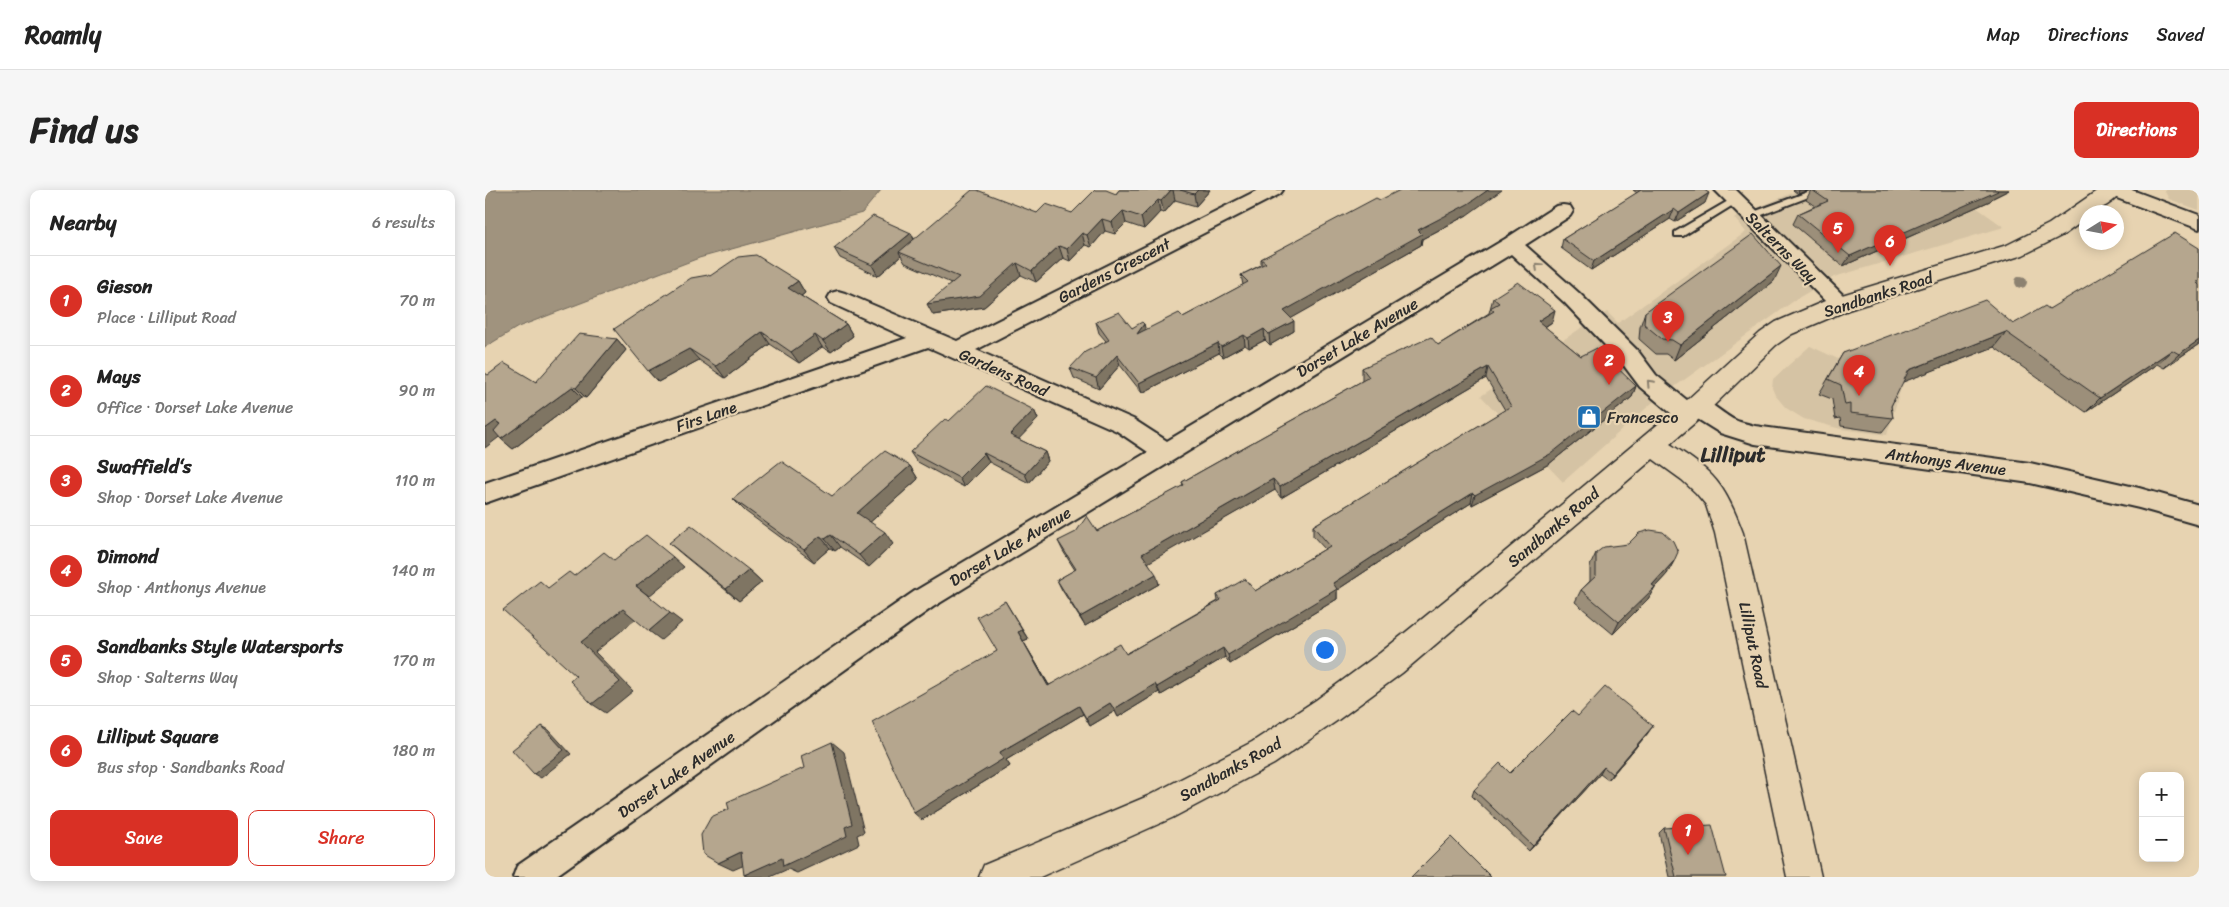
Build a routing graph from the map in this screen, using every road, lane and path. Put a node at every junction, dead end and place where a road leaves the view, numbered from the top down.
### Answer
1 (1273, 190) edge
2 (1822, 190) edge
3 (2113, 190) edge
4 (1730, 195) edge
5 (1563, 211) dead end
6 (1751, 216) junction
7 (2199, 222) edge
8 (1679, 234) dead end
9 (1512, 244) junction
10 (837, 298) dead end
11 (1840, 304) junction
12 (927, 339) junction
13 (957, 352) junction
14 (1691, 411) junction
15 (1651, 444) junction
16 (1166, 453) junction
17 (485, 493) edge
18 (2199, 515) edge
19 (528, 877) edge
20 (996, 877) edge
21 (1805, 877) edge

1 - 13 street, Gardens Crescent
2 - 6 lane
3 - 7 street
3 - 11 main road, Sandbanks Road
4 - 6 street, Salterns Way
4 - 8 lane
5 - 9 street, Dorset Lake Avenue
6 - 11 street, Salterns Way
14 -> 9 street
9 - 16 street, Dorset Lake Avenue
10 - 12 street, Gardens Road
11 - 14 main road, Sandbanks Road
12 - 13 street, Gardens Road
12 - 17 street, Firs Lane
13 - 16 street, Gardens Road
14 - 15 main road, Sandbanks Road
14 - 18 street, Anthonys Avenue
15 - 20 main road, Sandbanks Road
15 - 21 main road, Lilliput Road
16 - 19 street, Dorset Lake Avenue

